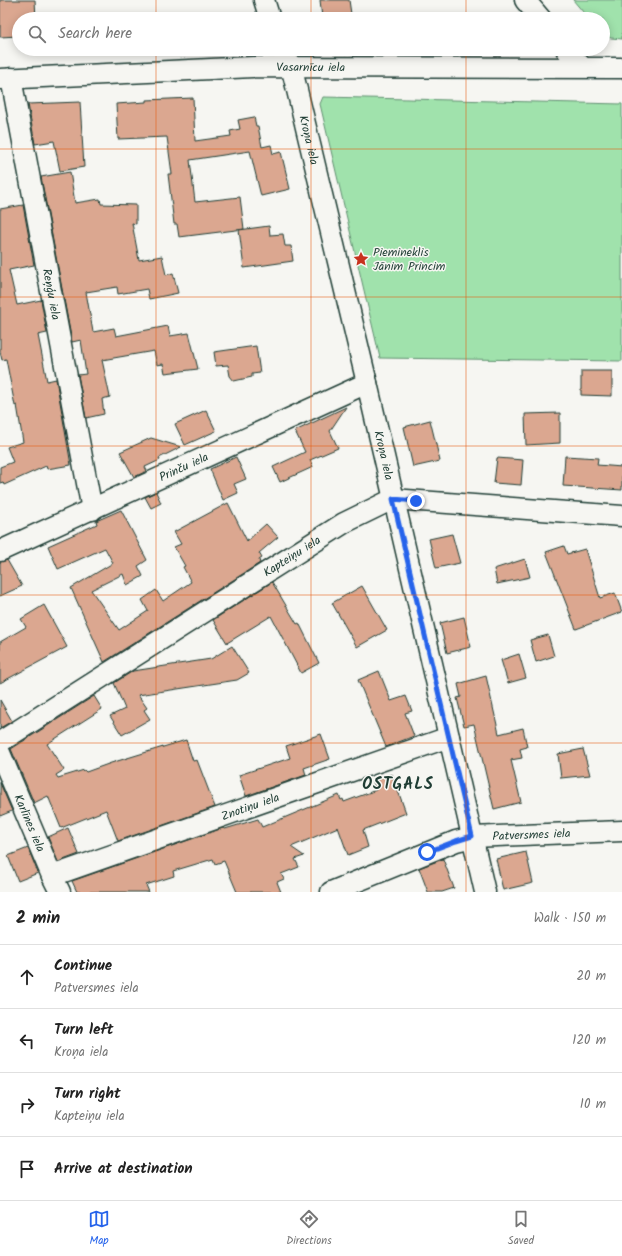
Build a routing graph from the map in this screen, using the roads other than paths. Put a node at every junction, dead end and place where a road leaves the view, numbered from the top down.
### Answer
1 (264, 0) edge
2 (525, 0) edge
3 (268, 12) edge
4 (535, 12) edge
5 (285, 56) edge
6 (572, 56) edge
7 (291, 66) junction
8 (582, 67) junction
9 (622, 68) edge
10 (6, 78) edge
11 (367, 383) junction
12 (393, 499) junction
13 (92, 510) junction
14 (622, 516) edge
15 (0, 551) edge
16 (449, 737) junction
17 (0, 742) edge
18 (0, 753) edge
19 (622, 831) edge
20 (472, 836) junction
21 (56, 884) edge
22 (331, 892) edge
23 (485, 892) edge

1 - 3 street
2 - 4 street
5 - 7 street, Kroņa iela
6 - 8 street
7 - 8 street, Vasarnīcu iela
7 - 10 street, Vasarnīcu iela
7 - 11 street, Kroņa iela
8 - 9 street, Vasarnīcu iela
10 - 13 street, Reņģu iela
11 - 12 street, Kroņa iela
11 - 13 street, Prinču iela
12 - 14 street
12 - 16 street, Kroņa iela
12 - 17 street, Kapteiņu iela
13 - 15 street, Prinču iela
16 - 20 street, Kroņa iela
16 - 21 street, Znotiņu iela
18 - 21 street, Karlīnes iela
19 - 20 street, Patversmes iela
20 - 22 street, Patversmes iela
20 - 23 street, Kroņa iela

